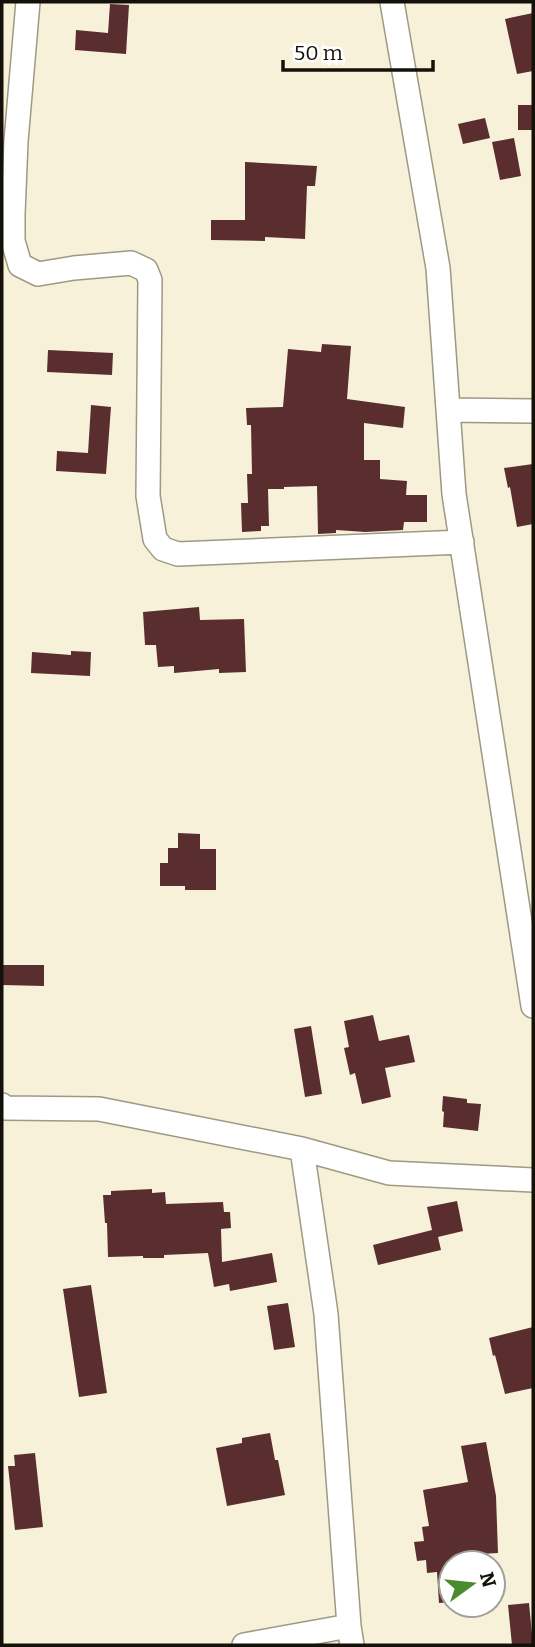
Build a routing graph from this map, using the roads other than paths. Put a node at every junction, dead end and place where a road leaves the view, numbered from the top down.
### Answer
1 (28, 2) edge
2 (392, 2) edge
3 (448, 410) junction
4 (533, 411) edge
5 (462, 541) junction
6 (533, 1006) edge
7 (2, 1105) edge
8 (302, 1149) junction
9 (533, 1180) edge
10 (351, 1636) edge
11 (244, 1645) edge

1 - 5 street
2 - 3 street
3 - 4 street
3 - 5 street
5 - 6 street
7 - 8 street
8 - 9 street
8 - 10 street
10 - 11 street

